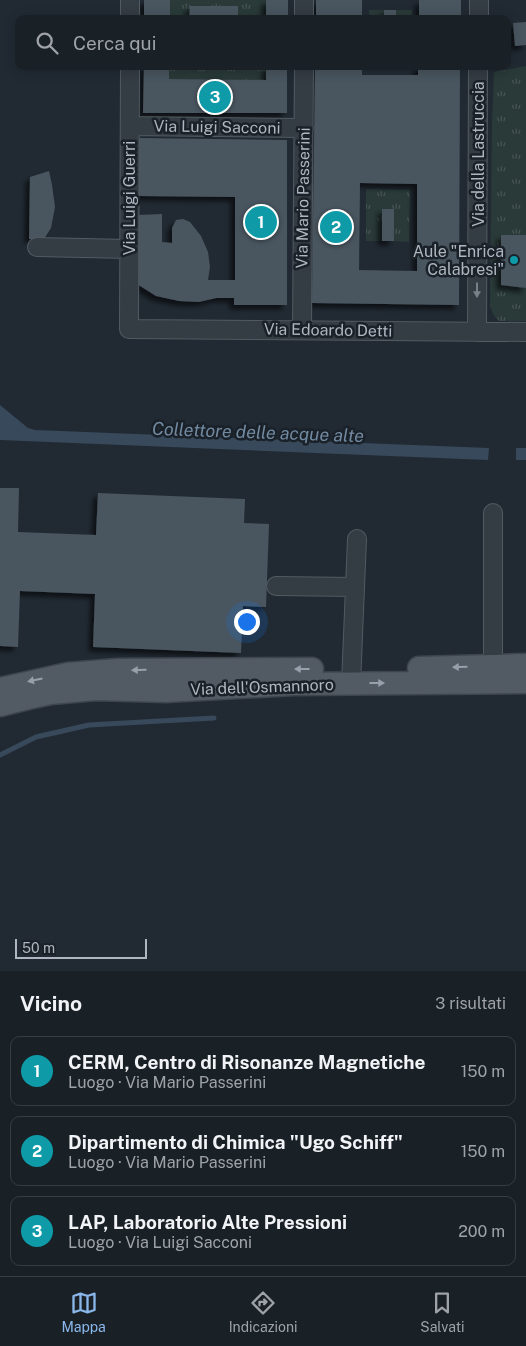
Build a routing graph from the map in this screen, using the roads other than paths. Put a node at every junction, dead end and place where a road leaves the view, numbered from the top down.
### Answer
1 (130, 0) edge
2 (304, 0) edge
3 (479, 0) edge
4 (130, 15) edge
5 (304, 15) edge
6 (479, 15) edge
7 (130, 70) edge
8 (304, 70) edge
9 (478, 70) edge
10 (130, 126) junction
11 (304, 128) junction
12 (37, 247) dead end
13 (129, 249) junction
14 (129, 329) joint
15 (302, 330) junction
16 (477, 332) junction
17 (526, 332) edge
18 (493, 513) dead end
19 (357, 539) dead end
20 (276, 586) dead end
21 (356, 587) junction
22 (493, 666) junction
23 (526, 666) edge
24 (352, 676) junction
25 (526, 682) edge
26 (166, 691) junction
27 (0, 692) edge
28 (0, 723) edge

1 - 4 street
2 - 5 street
3 - 6 street
7 - 10 street, Via Luigi Guerri
8 - 11 street, Via Mario Passerini
9 -> 16 street, Via della Lastruccia
10 - 11 street, Via Luigi Sacconi
10 - 13 street, Via Luigi Guerri
11 - 15 street, Via Mario Passerini
12 - 13 street
13 - 14 street, Via Luigi Guerri
14 - 15 street, Via Edoardo Detti
15 - 16 street, Via Edoardo Detti
16 - 17 street, Via Edoardo Detti
18 - 22 street
19 - 21 street
20 - 21 street
21 - 24 street
22 - 23 main road, Via dell'Osmannoro
22 -> 24 main road, Via dell'Osmannoro
24 -> 25 main road, Via dell'Osmannoro
24 - 26 main road, Via dell'Osmannoro
24 -> 27 main road, Via dell'Osmannoro
26 - 27 main road, Via dell'Osmannoro
26 - 28 main road

